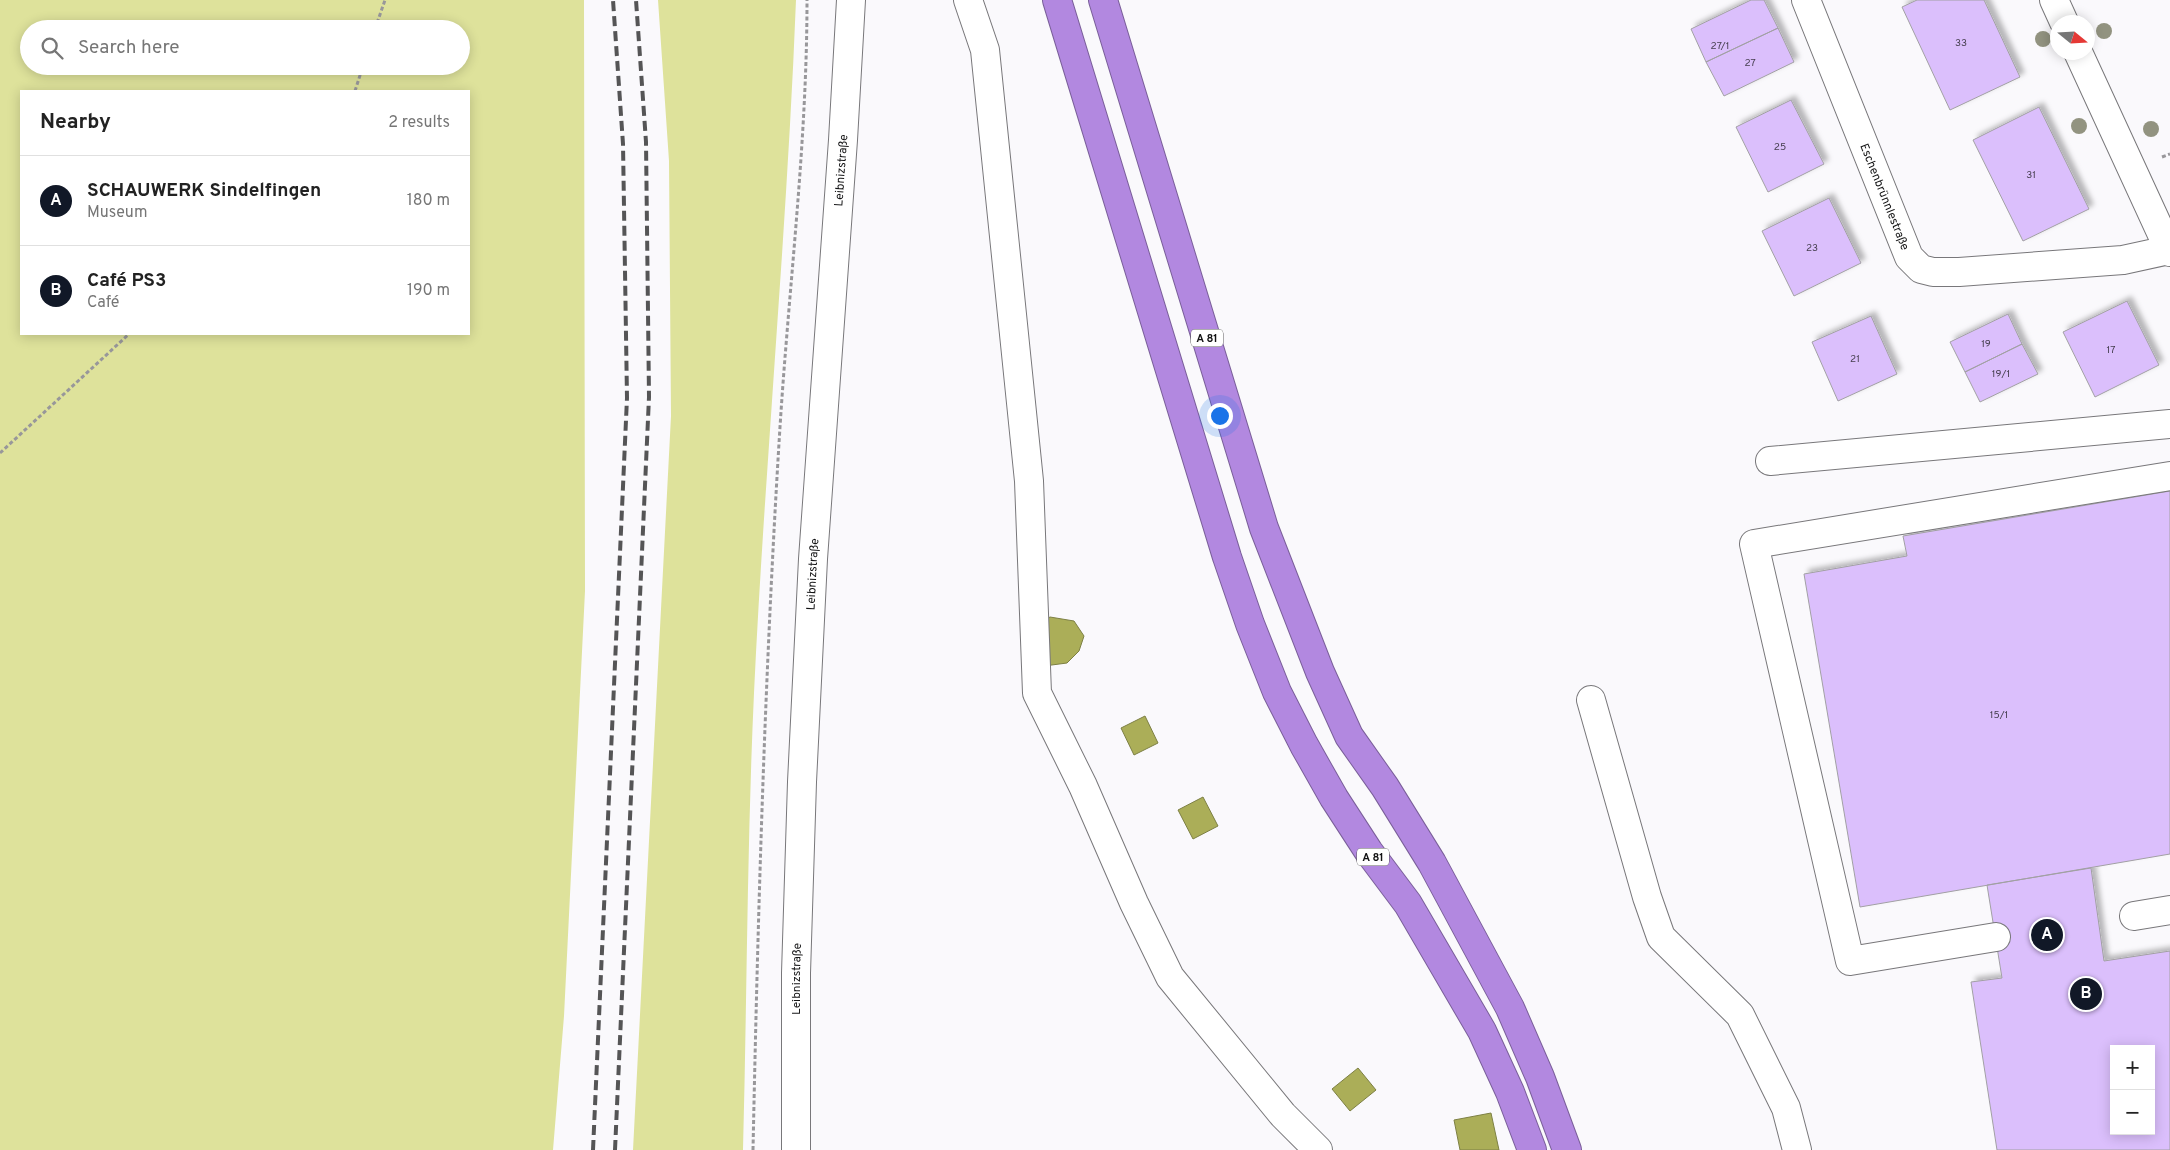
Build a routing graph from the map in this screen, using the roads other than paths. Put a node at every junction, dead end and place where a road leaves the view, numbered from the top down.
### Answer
1 (851, 0) edge
2 (968, 0) edge
3 (1057, 0) edge
4 (1103, 0) edge
5 (1806, 0) edge
6 (2054, 0) edge
7 (2061, 15) edge
8 (2082, 60) edge
9 (2170, 251) edge
10 (2170, 424) edge
11 (1770, 461) dead end
12 (2170, 476) edge
13 (1592, 700) dead end
14 (2170, 910) edge
15 (2134, 916) dead end
16 (1996, 937) dead end
17 (799, 1150) edge
18 (1318, 1150) edge
19 (1532, 1150) edge
20 (1567, 1150) edge
21 (1797, 1150) edge

1 - 17 street, Leibnizstraße
2 - 18 street
3 - 19 highway, A 81
4 - 20 highway, A 81
5 - 9 street, Eschenbrünnlestraße
6 - 7 street
8 - 9 street, Eschenbrünnlestraße
10 - 11 street
12 - 16 street
13 - 21 street
14 - 15 street

